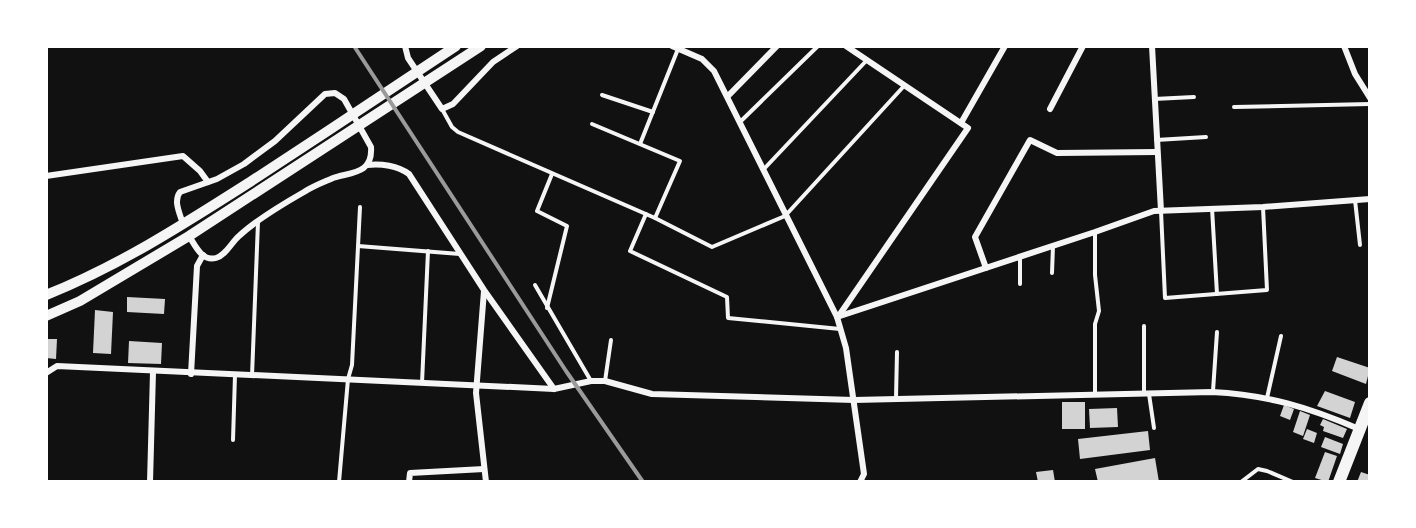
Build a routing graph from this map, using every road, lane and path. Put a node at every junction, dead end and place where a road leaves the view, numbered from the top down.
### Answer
1 (405, 46) edge
2 (456, 46) edge
3 (481, 46) edge
4 (517, 46) edge
5 (777, 46) edge
6 (818, 46) edge
7 (846, 46) edge
8 (1005, 46) edge
9 (1083, 46) edge
10 (1152, 46) edge
11 (1344, 46) edge
12 (675, 48) edge
13 (867, 60) junction
14 (904, 86) junction
15 (602, 94) dead end
16 (728, 96) junction
17 (1194, 97) dead end
18 (1370, 98) edge
19 (1154, 99) junction
20 (1370, 104) edge
21 (1234, 107) dead end
22 (1050, 108) dead end
23 (442, 109) junction
24 (653, 112) junction
25 (740, 122) junction
26 (962, 123) junction
27 (592, 124) dead end
28 (1206, 137) dead end
29 (1156, 140) junction
30 (640, 144) junction
31 (1157, 152) junction
32 (367, 165) junction
33 (763, 170) junction
34 (552, 174) junction
35 (46, 176) edge
36 (208, 182) junction
37 (1370, 199) edge
38 (1355, 200) junction
39 (360, 207) dead end
40 (1263, 207) junction
41 (1212, 208) junction
42 (1161, 211) junction
43 (646, 214) junction
44 (785, 216) junction
45 (656, 218) junction
46 (258, 222) junction
47 (183, 224) junction
48 (1095, 232) junction
49 (189, 236) junction
50 (1360, 245) dead end
51 (358, 246) junction
52 (1053, 246) junction
53 (428, 251) junction
54 (461, 254) junction
55 (203, 255) junction
56 (1020, 257) junction
57 (986, 268) junction
58 (1052, 273) dead end
59 (1020, 284) dead end
60 (535, 285) dead end
61 (484, 290) junction
62 (1217, 294) junction
63 (46, 295) edge
64 (547, 308) junction
65 (46, 316) edge
66 (837, 317) junction
67 (1144, 326) dead end
68 (841, 329) junction
69 (1217, 332) dead end
70 (1281, 336) dead end
71 (611, 340) dead end
72 (897, 352) dead end
73 (153, 372) junction
74 (46, 373) edge
75 (192, 374) junction
76 (235, 375) junction
77 (252, 376) junction
78 (348, 379) junction
79 (591, 381) junction
80 (605, 381) junction
81 (422, 383) junction
82 (478, 386) junction
83 (554, 388) junction
84 (1212, 392) junction
85 (1147, 394) junction
86 (1095, 395) junction
87 (1267, 398) junction
88 (896, 399) junction
89 (854, 400) junction
90 (1370, 403) edge
91 (1154, 428) dead end
92 (1360, 429) junction
93 (233, 440) dead end
94 (484, 469) junction
95 (150, 482) edge
96 (339, 482) edge
97 (409, 482) edge
98 (486, 482) edge
99 (860, 482) edge
100 (1241, 482) edge
101 (1293, 482) edge
102 (1339, 482) edge

1 - 23 street
2 - 47 main road
3 - 49 main road
4 - 23 street
5 - 16 street
6 - 25 lane
7 - 13 street
8 - 26 street
9 - 22 street
10 - 19 street
11 - 18 street
12 - 16 street
12 - 24 lane
13 - 14 street
13 - 33 lane
14 - 26 street
14 - 44 lane
15 - 24 lane
16 - 25 street
17 - 19 lane
19 - 29 street
20 - 21 lane
23 - 34 lane
24 - 30 lane
25 - 33 street
26 - 66 street
27 - 30 lane
28 - 29 lane
29 - 31 street
30 - 45 lane
31 - 42 street
31 - 57 street
32 - 36 street
32 - 46 street
32 - 54 street
33 - 44 street
34 - 43 lane
34 - 64 lane
35 - 36 street
36 - 47 street
37 - 38 street
38 - 40 street
38 - 50 lane
39 - 51 lane
40 - 41 street
40 - 62 lane
41 - 42 street
41 - 62 lane
42 - 48 street
42 - 62 lane
43 - 45 lane
43 - 68 lane
44 - 45 lane
44 - 66 street
46 - 55 street
46 - 77 lane
47 - 63 main road
48 - 52 street
48 - 86 lane
49 - 55 street
49 - 65 main road
51 - 53 lane
51 - 78 lane
52 - 56 street
52 - 58 lane
53 - 54 lane
53 - 81 lane
54 - 61 street
55 - 75 street
56 - 57 street
56 - 59 lane
57 - 66 street
60 - 64 lane
61 - 82 street
61 - 83 street
64 - 79 lane
66 - 68 street
67 - 85 lane
68 - 89 street
69 - 84 lane
70 - 87 lane
71 - 80 lane
72 - 88 lane
73 - 74 street
73 - 75 street
73 - 95 street
75 - 76 street
76 - 77 street
76 - 93 lane
77 - 78 street
78 - 81 street
78 - 96 lane
79 - 80 street
79 - 83 street
80 - 89 street
81 - 82 street
82 - 83 street
82 - 94 street
84 - 85 street
84 - 87 street
85 - 86 street
85 - 91 lane
86 - 88 street
87 - 92 street
88 - 89 street
89 - 99 street
90 - 92 highway
92 - 102 highway
94 - 97 street
94 - 98 street
100 - 101 lane

